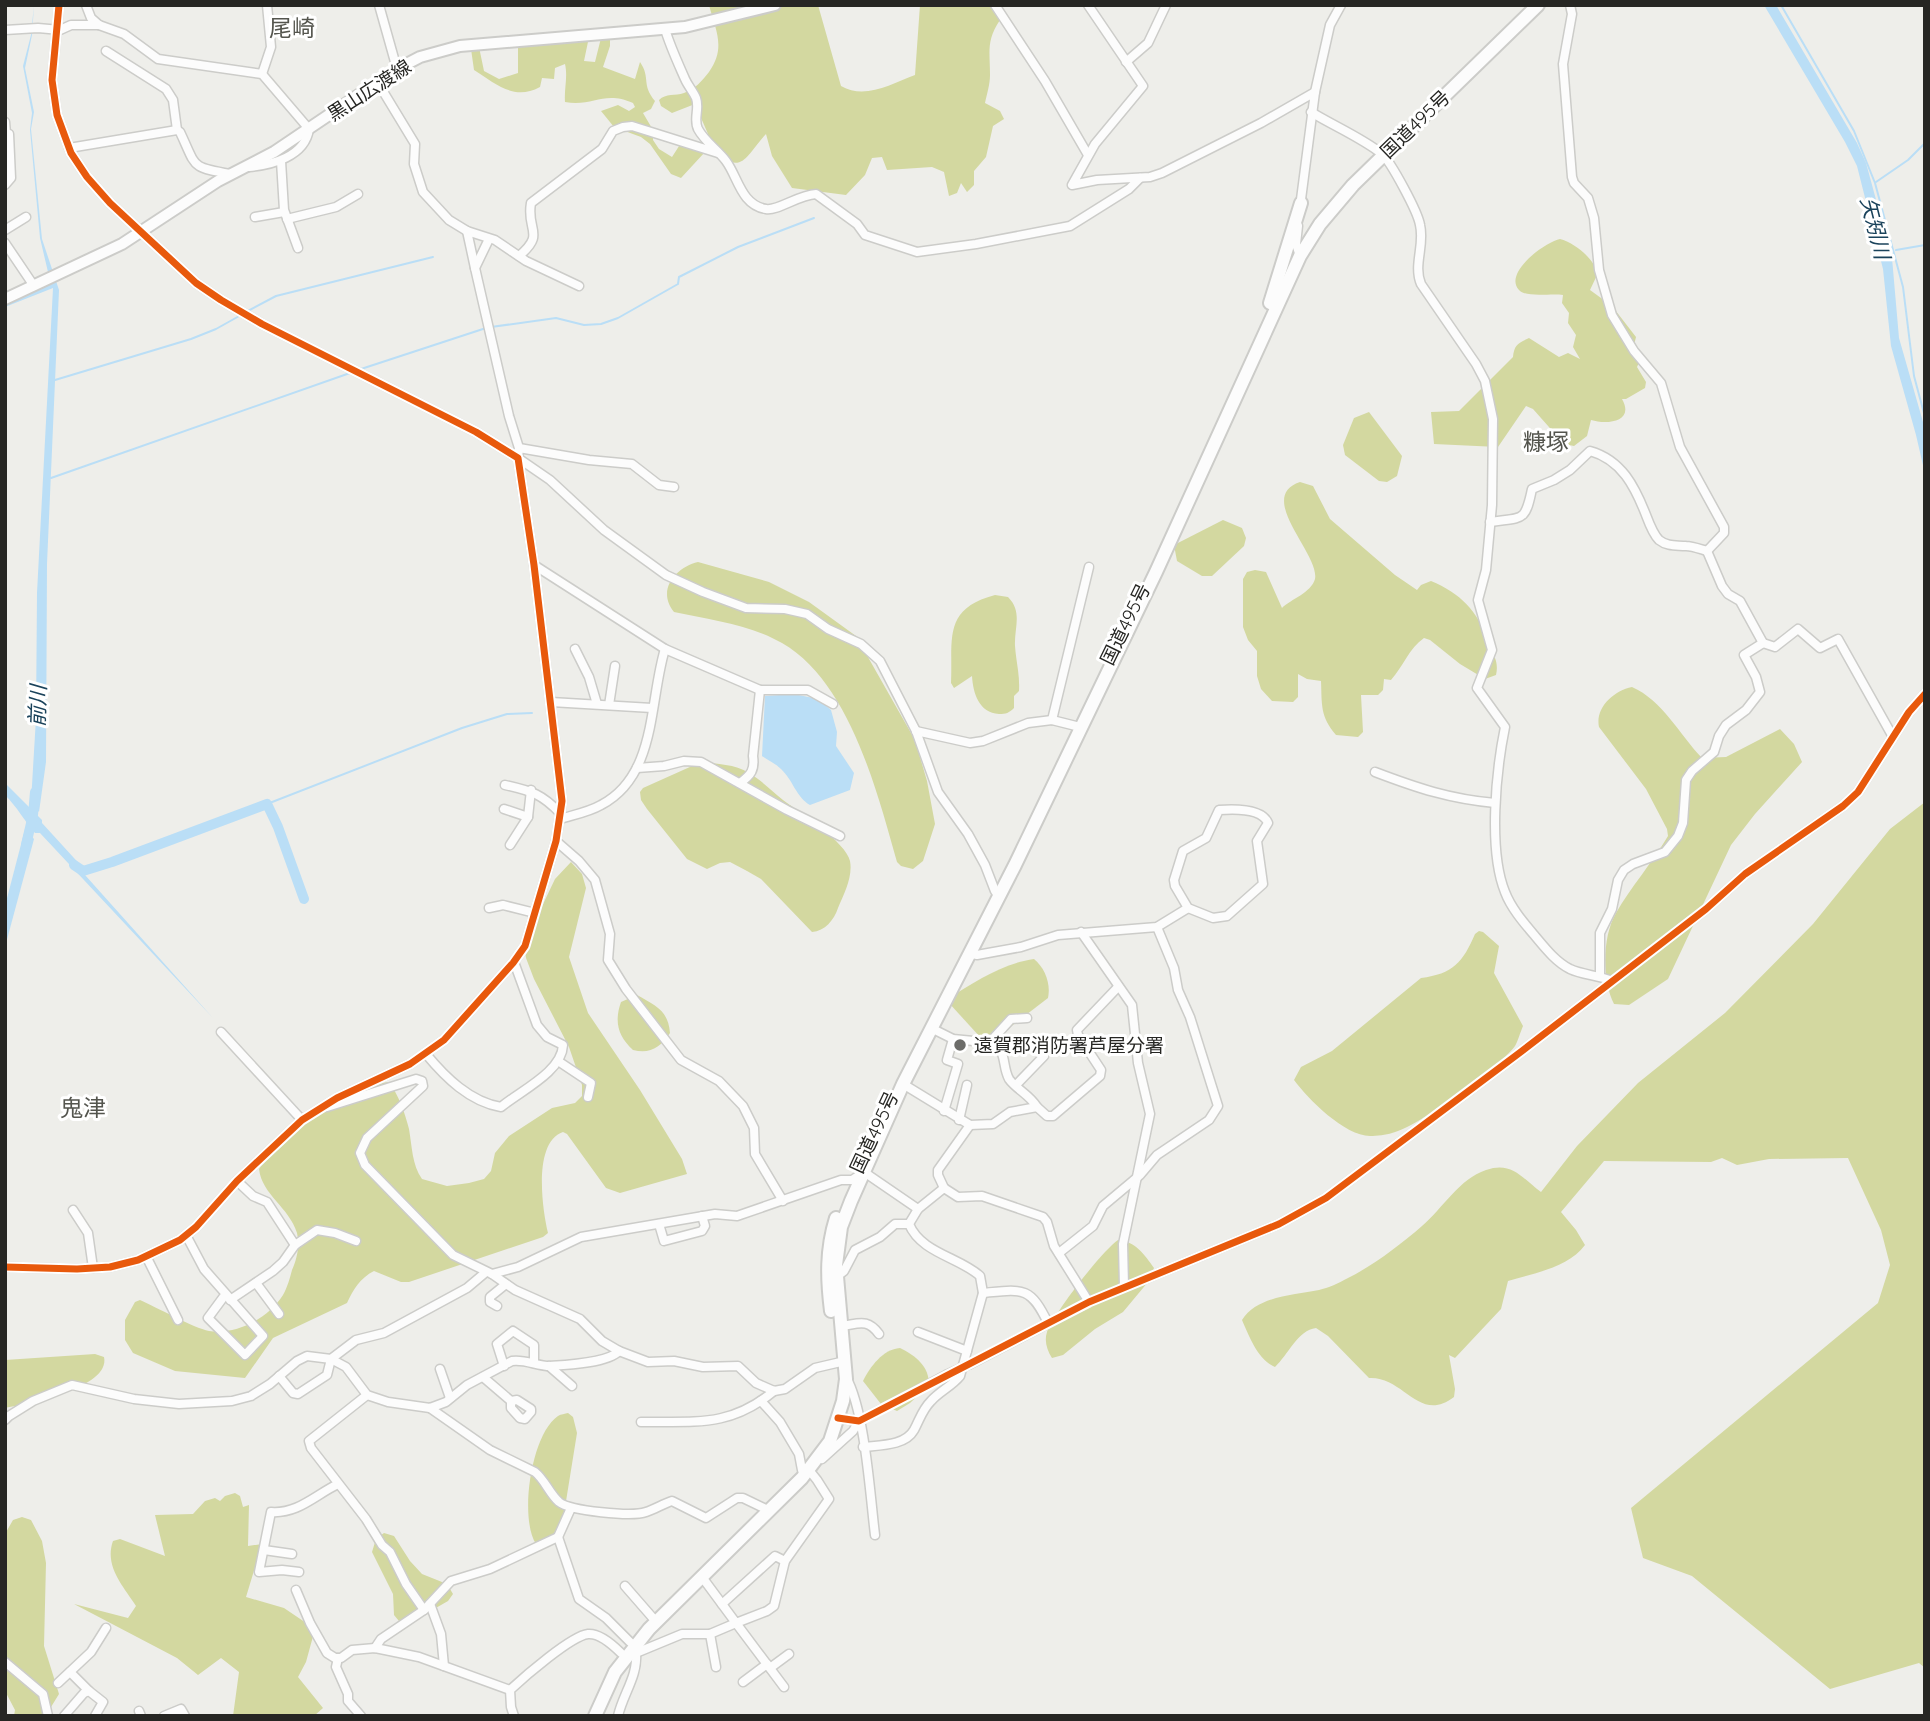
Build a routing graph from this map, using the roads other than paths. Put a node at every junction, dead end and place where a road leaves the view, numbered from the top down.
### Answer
1 (59, 5) edge
2 (86, 5) edge
3 (267, 5) edge
4 (379, 5) edge
5 (775, 5) edge
6 (995, 5) edge
7 (1088, 5) edge
8 (1166, 5) edge
9 (1341, 5) edge
10 (1538, 5) edge
11 (1570, 5) edge
12 (5, 21) edge
13 (99, 25) junction
14 (9, 29) edge
15 (665, 29) junction
16 (57, 30) junction
17 (106, 51) dead end
18 (1126, 62) junction
19 (397, 69) junction
20 (262, 74) junction
21 (378, 83) junction
22 (1315, 92) junction
23 (1311, 112) junction
24 (5, 122) edge
25 (309, 129) junction
26 (177, 130) junction
27 (6, 134) edge
28 (69, 148) junction
29 (718, 153) junction
30 (1088, 155) junction
31 (1383, 155) junction
32 (281, 161) junction
33 (245, 167) junction
34 (231, 174) junction
35 (1140, 178) junction
36 (5, 185) edge
37 (358, 194) dead end
38 (1301, 203) junction
39 (286, 216) junction
40 (26, 217) dead end
41 (256, 217) dead end
42 (1298, 224) junction
43 (1320, 224) junction
44 (5, 230) edge
45 (467, 231) junction
46 (141, 232) junction
47 (489, 239) junction
48 (5, 243) edge
49 (298, 248) dead end
50 (519, 256) junction
51 (1300, 256) junction
52 (475, 268) junction
53 (34, 286) junction
54 (579, 286) dead end
55 (5, 299) edge
56 (1259, 344) junction
57 (519, 448) junction
58 (518, 458) junction
59 (674, 487) dead end
60 (1180, 518) junction
61 (1490, 522) junction
62 (1707, 551) junction
63 (534, 565) junction
64 (1090, 567) dead end
65 (1763, 643) junction
66 (575, 649) dead end
67 (665, 649) junction
68 (615, 666) dead end
69 (760, 690) junction
70 (1925, 694) edge
71 (551, 702) junction
72 (597, 704) junction
73 (832, 704) dead end
74 (609, 705) junction
75 (652, 708) junction
76 (1052, 720) junction
77 (1076, 726) junction
78 (916, 732) junction
79 (1893, 737) junction
80 (637, 768) junction
81 (1375, 772) dead end
82 (740, 783) junction
83 (505, 785) dead end
84 (531, 790) junction
85 (1495, 803) junction
86 (504, 809) dead end
87 (528, 817) junction
88 (561, 817) junction
89 (840, 835) dead end
90 (556, 841) junction
91 (510, 845) dead end
92 (995, 891) junction
93 (489, 908) dead end
94 (1188, 908) junction
95 (535, 913) junction
96 (1157, 927) junction
97 (1081, 932) junction
98 (969, 953) junction
99 (514, 962) junction
100 (1600, 975) junction
101 (1612, 981) junction
102 (1118, 987) junction
103 (1027, 1018) dead end
104 (931, 1028) junction
105 (221, 1032) dead end
106 (953, 1039) junction
107 (990, 1042) junction
108 (426, 1054) junction
109 (1044, 1056) dead end
110 (558, 1061) junction
111 (903, 1084) junction
112 (967, 1085) dead end
113 (1016, 1085) junction
114 (588, 1097) dead end
115 (1037, 1107) junction
116 (318, 1110) junction
117 (944, 1111) junction
118 (302, 1120) junction
119 (959, 1120) junction
120 (970, 1125) junction
121 (864, 1172) junction
122 (1136, 1179) junction
123 (852, 1180) junction
124 (237, 1181) junction
125 (944, 1188) junction
126 (783, 1201) junction
127 (918, 1209) junction
128 (74, 1210) dead end
129 (702, 1216) junction
130 (659, 1224) junction
131 (909, 1224) junction
132 (186, 1235) junction
133 (356, 1241) dead end
134 (295, 1245) junction
135 (1059, 1253) junction
136 (146, 1256) junction
137 (5, 1267) edge
138 (93, 1268) junction
139 (489, 1273) junction
140 (836, 1277) junction
141 (256, 1283) junction
142 (506, 1284) junction
143 (1124, 1286) junction
144 (983, 1293) junction
145 (228, 1298) junction
146 (1089, 1302) junction
147 (497, 1306) dead end
148 (279, 1314) dead end
149 (178, 1320) dead end
150 (1048, 1323) junction
151 (841, 1326) junction
152 (918, 1332) dead end
153 (879, 1334) dead end
154 (619, 1351) junction
155 (967, 1351) junction
156 (331, 1360) junction
157 (842, 1361) junction
158 (534, 1363) junction
159 (505, 1366) junction
160 (549, 1366) junction
161 (440, 1368) dead end
162 (279, 1376) junction
163 (483, 1377) junction
164 (846, 1377) junction
165 (572, 1386) dead end
166 (774, 1391) junction
167 (367, 1395) junction
168 (450, 1398) junction
169 (511, 1401) dead end
170 (761, 1401) junction
171 (430, 1408) junction
172 (6, 1416) edge
173 (838, 1418) junction
174 (859, 1421) junction
175 (641, 1422) dead end
176 (863, 1447) junction
177 (805, 1470) junction
178 (338, 1484) junction
179 (571, 1508) junction
180 (766, 1509) junction
181 (875, 1535) dead end
182 (558, 1538) junction
183 (264, 1550) junction
184 (292, 1554) dead end
185 (785, 1561) junction
186 (299, 1572) dead end
187 (702, 1577) junction
188 (625, 1586) dead end
189 (296, 1590) dead end
190 (722, 1604) junction
191 (427, 1607) junction
192 (652, 1616) junction
193 (736, 1623) junction
194 (106, 1628) dead end
195 (710, 1634) junction
196 (374, 1648) junction
197 (629, 1650) junction
198 (789, 1654) dead end
199 (338, 1658) junction
200 (5, 1662) edge
201 (444, 1666) junction
202 (768, 1666) junction
203 (716, 1667) dead end
204 (70, 1672) junction
205 (743, 1682) dead end
206 (58, 1683) dead end
207 (784, 1687) dead end
208 (510, 1690) junction
209 (89, 1691) junction
210 (181, 1709) edge
211 (48, 1716) edge
212 (64, 1716) edge
213 (95, 1716) edge
214 (164, 1716) edge
215 (361, 1716) edge
216 (514, 1716) edge
217 (587, 1716) edge
218 (595, 1716) edge
219 (618, 1716) edge

1 - 16 street
2 - 13 street
3 - 20 street
4 - 19 street
5 - 15 main road, 黒山広渡線
6 - 30 street
7 - 18 street
8 - 18 street
9 - 22 street
10 - 31 highway, 国道495号
11 - 62 street
12 - 14 street
13 - 16 street
13 - 20 street
14 - 16 street
15 - 19 main road, 黒山広渡線
15 - 29 street
16 - 28 street
17 - 26 street
18 - 30 street
19 - 21 main road, 黒山広渡線
20 - 25 street
21 - 25 main road, 黒山広渡線
21 - 45 street
22 - 23 street
22 - 35 street
23 - 31 street
23 - 38 street
24 - 27 street
25 - 32 street
25 - 33 main road, 黒山広渡線
26 - 28 street
26 - 34 street
27 - 36 street
28 - 46 street
29 - 35 street
29 - 50 street
30 - 35 street
31 - 43 highway, 国道495号
31 - 61 street
32 - 33 street
32 - 39 street
33 - 34 main road, 黒山広渡線
34 - 46 main road, 黒山広渡線
37 - 39 street
38 - 42 street
38 - 56 highway
39 - 41 street
39 - 49 street
40 - 44 street
42 - 43 highway
42 - 51 street
43 - 51 highway, 国道495号
45 - 47 street
45 - 52 street
46 - 53 main road, 黒山広渡線
46 - 58 street
47 - 50 street
47 - 52 street
48 - 53 street
50 - 54 street
51 - 56 highway, 国道495号
52 - 57 street
53 - 55 main road, 黒山広渡線
56 - 60 highway, 国道495号
57 - 58 street
57 - 59 street
58 - 63 street
58 - 78 street
60 - 77 highway, 国道495号
60 - 98 highway, 国道495号
61 - 62 street
61 - 85 street
62 - 65 street
63 - 67 street
63 - 71 street
64 - 76 street
65 - 79 street
65 - 100 street
66 - 72 street
67 - 69 street
67 - 75 street
68 - 74 street
69 - 73 street
69 - 82 street
70 - 79 street
71 - 72 street
71 - 88 street
72 - 74 street
74 - 75 street
75 - 80 street
76 - 77 street
76 - 78 street
77 - 92 highway, 国道495号
78 - 92 street
79 - 101 street
80 - 82 street
80 - 88 street
81 - 85 street
82 - 89 street
83 - 84 street
84 - 87 street
84 - 88 street
85 - 100 street
86 - 87 street
87 - 91 street
88 - 90 street
90 - 95 street
90 - 126 street
92 - 123 highway, 国道495号
93 - 95 street
94 - 94 street
94 - 96 street
95 - 99 street
96 - 97 street
96 - 122 street
97 - 98 street
97 - 102 street
98 - 104 highway, 国道495号
99 - 108 street
99 - 110 street
100 - 101 street
101 - 143 street
102 - 115 street
102 - 122 street
103 - 107 street
104 - 106 street
104 - 111 highway, 国道495号
105 - 118 street
106 - 107 street
106 - 117 street
107 - 113 street
108 - 110 street
108 - 116 street
109 - 113 street
110 - 114 street
111 - 117 street
111 - 121 highway, 国道495号
112 - 119 street
113 - 115 street
115 - 120 street
116 - 118 street
116 - 139 street
117 - 119 street
118 - 124 street
119 - 120 street
120 - 125 street
121 - 123 street
121 - 127 street
121 - 140 highway, 国道495号
122 - 135 street
122 - 143 street
123 - 126 street
123 - 157 highway, 国道495号
124 - 132 street
124 - 134 street
125 - 127 street
125 - 135 street
126 - 129 street
127 - 131 street
128 - 138 street
129 - 130 street
129 - 130 street
130 - 139 street
131 - 140 street
131 - 144 street
132 - 136 street
132 - 145 street
133 - 134 street
134 - 141 street
135 - 146 street
136 - 138 street
136 - 149 street
137 - 138 street
139 - 142 street
139 - 156 street
140 - 151 highway, 国道495号
141 - 145 street
141 - 148 street
142 - 147 street
142 - 154 street
143 - 146 street
144 - 150 street
144 - 155 street
145 - 145 street
146 - 150 street
150 - 174 street, bridge
151 - 153 street
151 - 157 highway, 国道495号
152 - 155 street
154 - 160 street
154 - 166 street
155 - 176 street
156 - 162 street
156 - 162 street
156 - 167 street
157 - 164 highway, 国道495号
157 - 166 street
157 - 177 highway, 国道495号
158 - 159 street
158 - 159 street
158 - 160 street
159 - 163 street
160 - 165 street
161 - 168 street
162 - 172 street
163 - 168 street
163 - 169 street
164 - 173 highway, 国道495号
164 - 174 street
166 - 170 street
167 - 171 street
167 - 178 street
168 - 171 street
170 - 175 street
170 - 177 street
171 - 179 street
173 - 174 street
173 - 177 highway, 国道495号
174 - 176 street
174 - 177 street
176 - 181 street
177 - 180 highway, 国道495号
177 - 185 street
178 - 183 street
178 - 191 street
179 - 180 street
179 - 182 street
180 - 187 highway, 国道495号
180 - 192 highway, 国道495号
182 - 191 street
182 - 197 street
183 - 184 street
183 - 186 street
185 - 190 street
185 - 193 street
187 - 190 street
187 - 197 highway, 国道495号
188 - 192 street
189 - 199 street
190 - 193 street
191 - 196 street
191 - 201 street
192 - 197 highway, 国道495号
193 - 195 street
193 - 202 street
194 - 204 street
195 - 197 street
195 - 203 street
196 - 199 street
196 - 201 street
197 - 208 street
197 - 217 highway, 国道495号
197 - 218 highway, 国道495号
197 - 219 street
198 - 202 street
199 - 215 street
200 - 211 street
201 - 208 street
202 - 205 street
202 - 207 street
204 - 206 street
204 - 209 street
208 - 216 street
209 - 212 street
209 - 213 street
210 - 214 street

